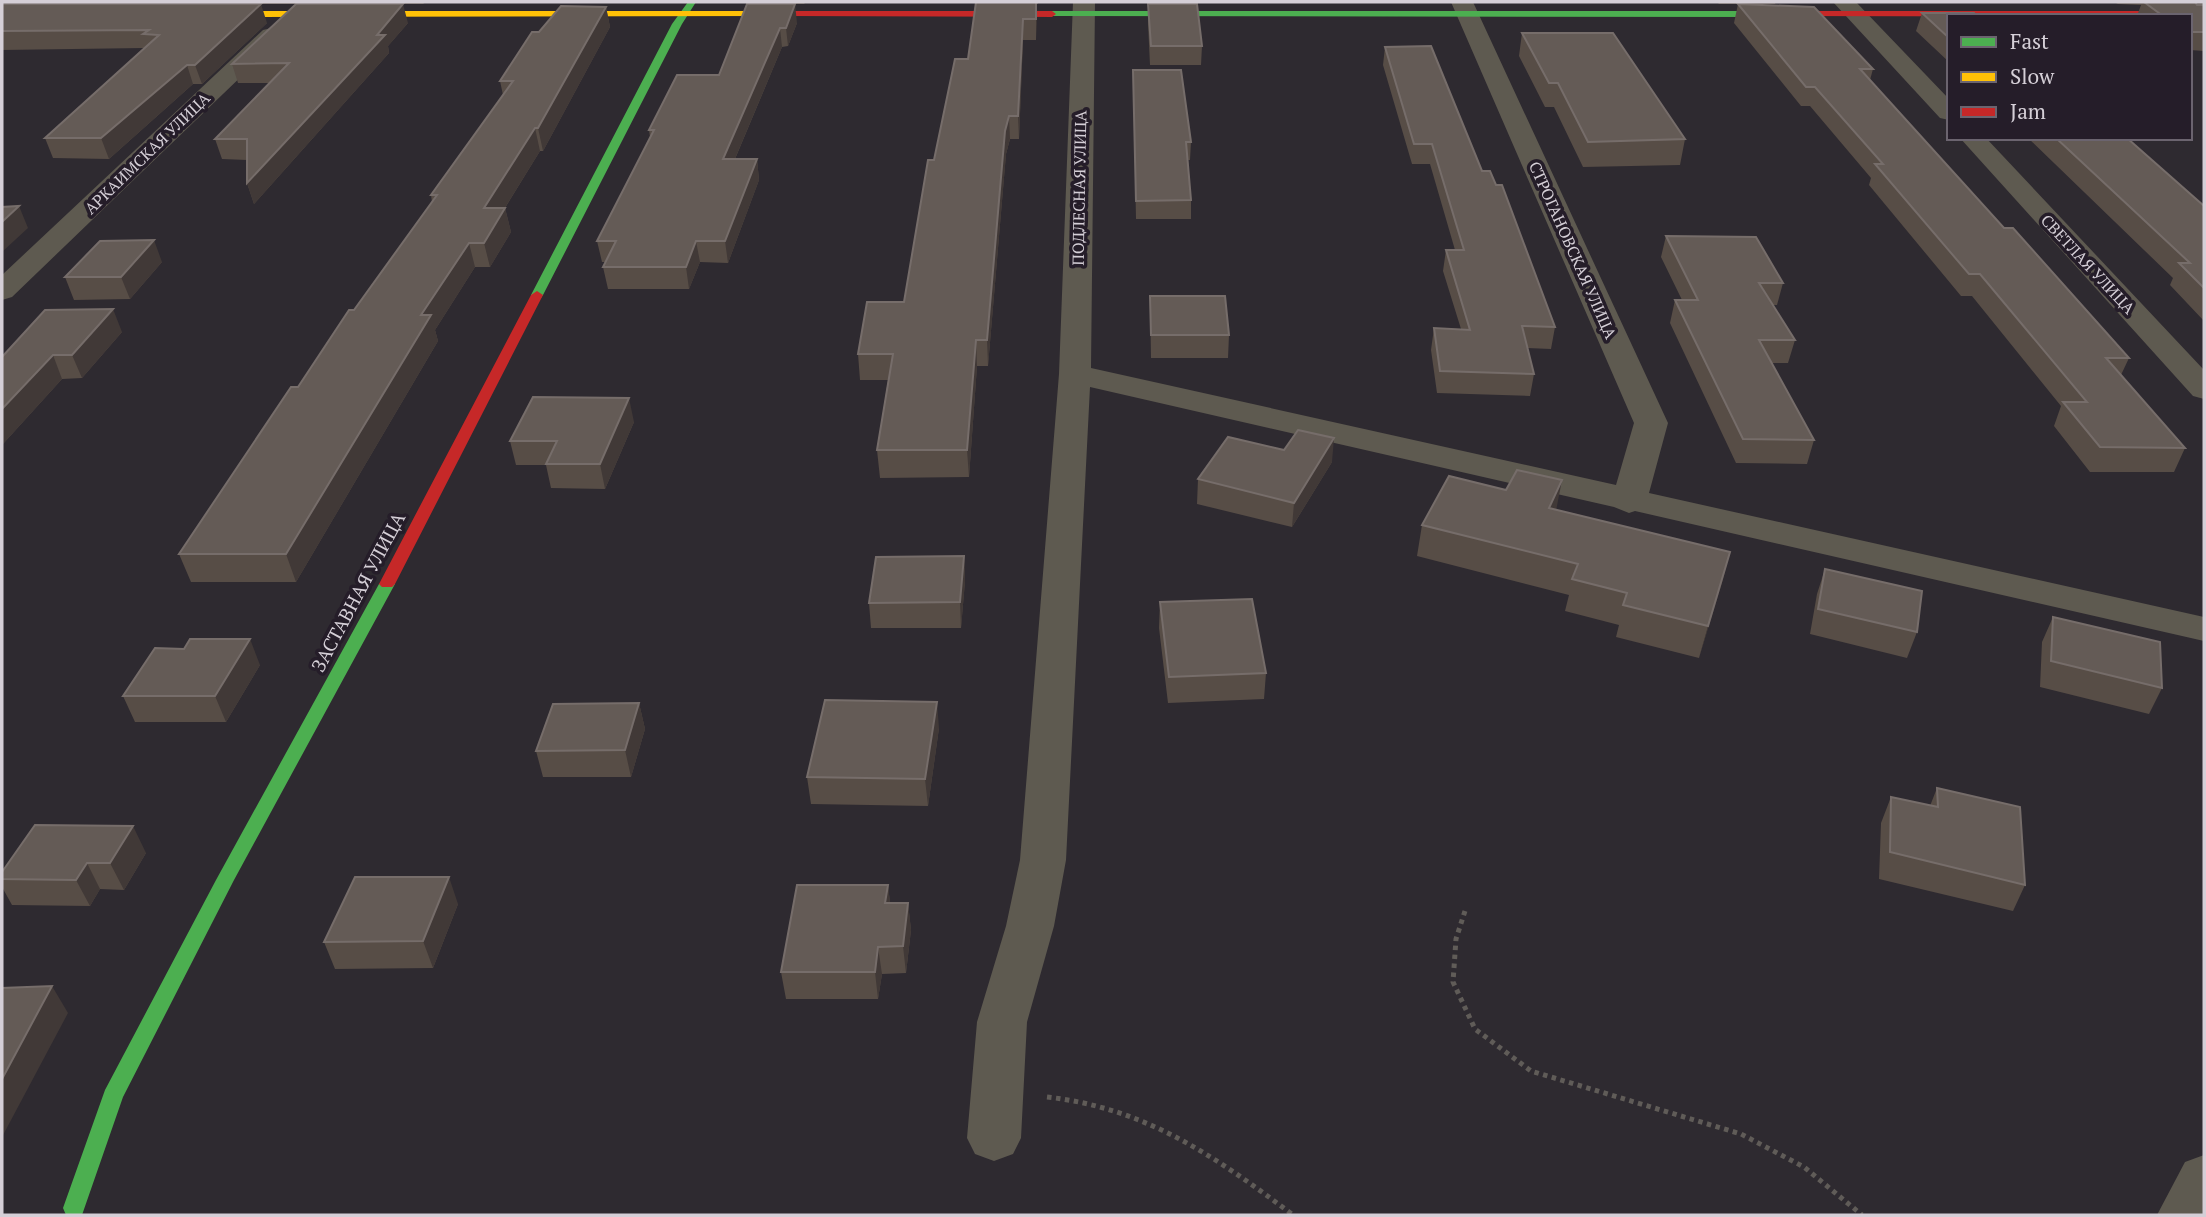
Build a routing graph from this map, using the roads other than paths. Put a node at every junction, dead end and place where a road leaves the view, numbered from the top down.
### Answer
1 (689, 7) edge
2 (1084, 8) edge
3 (1464, 8) edge
4 (1851, 8) edge
5 (196, 14) edge
6 (293, 14) junction
7 (2204, 14) edge
8 (1947, 111) edge
9 (1974, 140) edge
10 (2, 291) edge
11 (1075, 374) junction
12 (2204, 389) edge
13 (1629, 502) junction
14 (2204, 629) edge
15 (994, 1138) dead end
16 (2204, 1179) edge
17 (74, 1208) dead end
18 (2185, 1215) edge

1 - 2 street
1 - 6 street
1 - 17 street, ЗАСТАВНАЯ УЛИЦА
2 - 3 street
2 - 11 street, ПОДЛЕСНАЯ УЛИЦА
3 - 4 street
3 - 13 street, СТРОГАНОВСКАЯ УЛИЦА
4 - 7 street
4 - 8 street
5 - 6 street
6 - 10 street, АРКАИМСКАЯ УЛИЦА
9 - 12 street, СВЕТЛАЯ УЛИЦА
11 - 13 street
11 - 15 street, ПОДЛЕСНАЯ УЛИЦА
13 - 14 street
16 - 18 street

